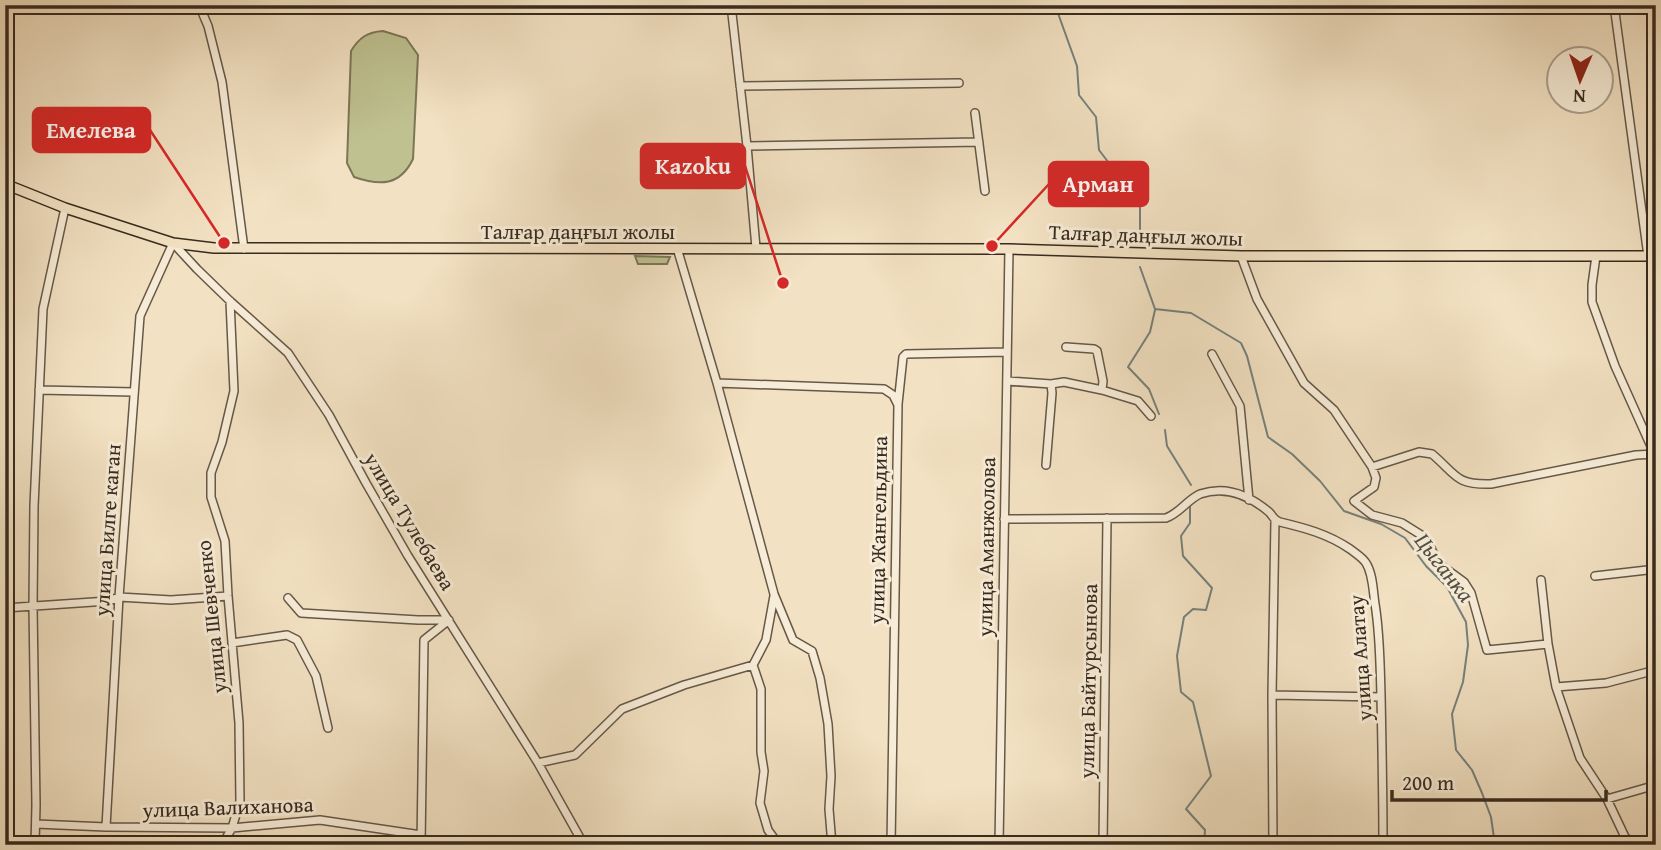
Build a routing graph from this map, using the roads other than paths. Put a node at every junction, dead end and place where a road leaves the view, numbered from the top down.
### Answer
1 (199, 5) edge
2 (731, 5) edge
3 (1614, 5) edge
4 (959, 83) dead end
5 (740, 86) junction
6 (975, 113) dead end
7 (979, 142) junction
8 (747, 146) junction
9 (5, 184) edge
10 (985, 191) dead end
11 (65, 208) junction
12 (173, 243) junction
13 (677, 248) junction
14 (756, 248) junction
15 (244, 249) junction
16 (1009, 249) junction
17 (1241, 256) junction
18 (1596, 256) junction
19 (1652, 256) edge
20 (230, 301) junction
21 (1066, 347) dead end
22 (1007, 352) junction
23 (1212, 354) dead end
24 (1007, 381) junction
25 (717, 383) junction
26 (1051, 384) junction
27 (39, 390) junction
28 (1102, 390) junction
29 (134, 392) junction
30 (898, 405) junction
31 (1151, 416) dead end
32 (1655, 454) edge
33 (1045, 465) dead end
34 (1371, 467) junction
35 (1249, 500) junction
36 (1107, 518) junction
37 (1004, 519) junction
38 (1275, 520) junction
39 (1656, 569) edge
40 (1595, 576) dead end
41 (1541, 580) dead end
42 (774, 594) junction
43 (228, 596) junction
44 (119, 597) junction
45 (288, 598) dead end
46 (33, 607) junction
47 (5, 608) edge
48 (449, 620) junction
49 (232, 643) junction
50 (1548, 644) junction
51 (753, 665) junction
52 (1656, 670) edge
53 (1556, 687) junction
54 (1272, 695) junction
55 (1381, 697) junction
56 (328, 728) dead end
57 (538, 763) junction
58 (1656, 785) edge
59 (1607, 799) junction
60 (36, 824) junction
61 (106, 827) junction
62 (232, 828) junction
63 (421, 835) junction
64 (35, 845) edge
65 (222, 845) edge
66 (421, 845) edge
67 (584, 845) edge
68 (779, 845) edge
69 (832, 845) edge
70 (891, 845) edge
71 (999, 845) edge
72 (1103, 845) edge
73 (1273, 845) edge
74 (1383, 845) edge
75 (1634, 845) edge

1 - 15 street
2 - 5 street
3 - 19 street
4 - 5 street
5 - 8 street
6 - 7 street
7 - 8 street
7 - 10 street
8 - 14 street
9 - 11 main road, Талғар даңғыл жолы
11 - 12 main road, Талғар даңғыл жолы
11 - 27 street
12 - 15 main road, Талғар даңғыл жолы
12 - 20 street, улица Тулебаева
12 - 29 street, улица Билге каган
13 - 14 main road, Талғар даңғыл жолы
13 - 15 main road, Талғар даңғыл жолы
13 - 25 street
14 - 16 main road, Талғар даңғыл жолы
16 - 17 main road, Талғар даңғыл жолы
16 - 22 street, улица Аманжолова
17 - 18 main road, Талғар даңғыл жолы
17 - 34 street
18 - 19 main road, Талғар даңғыл жолы
18 - 32 street
20 - 43 street, улица Шевченко
20 - 48 street, улица Тулебаева
21 - 28 street
22 - 24 street, улица Аманжолова
22 - 30 street
23 - 35 street
24 - 26 street
24 - 37 street, улица Аманжолова
25 - 30 street, улица Жангельдина
25 - 42 street
26 - 28 street
26 - 33 street
27 - 29 street
27 - 46 street
28 - 31 street
29 - 44 street, улица Билге каган
30 - 70 street, улица Жангельдина
32 - 34 street
34 - 50 street
35 - 36 street
35 - 38 street, улица Алатау
36 - 37 street
36 - 72 street, улица Байтурсынова
37 - 71 street, улица Аманжолова
38 - 54 street
38 - 55 street, улица Алатау
39 - 40 street
41 - 50 street
42 - 51 street
42 - 69 street
43 - 44 street
43 - 49 street, улица Шевченко
44 - 46 street
44 - 61 street, улица Билге каган
45 - 48 street
46 - 47 street
46 - 60 street
48 - 57 street, улица Тулебаева
48 - 63 street
49 - 56 street
49 - 62 street, улица Шевченко
50 - 53 street
51 - 57 street
51 - 68 street
52 - 53 street
53 - 59 street
54 - 55 street
54 - 73 street
55 - 74 street, улица Алатау
57 - 67 street, улица Тулебаева
58 - 59 street
59 - 75 street
60 - 61 street, улица Валиханова
60 - 64 street
61 - 62 street, улица Валиханова
62 - 63 street, улица Валиханова
62 - 65 street, улица Шевченко
63 - 66 street

